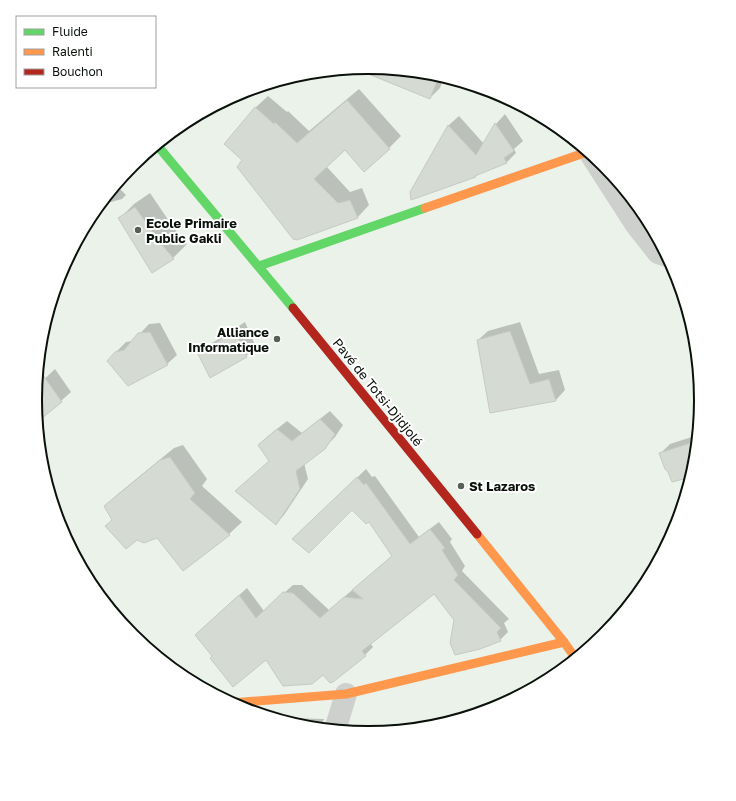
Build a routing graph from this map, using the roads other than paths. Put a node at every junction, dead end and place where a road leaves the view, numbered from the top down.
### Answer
1 (161, 149) edge
2 (582, 154) edge
3 (605, 177) edge
4 (658, 253) edge
5 (259, 266) junction
6 (564, 642) junction
7 (572, 654) edge
8 (346, 694) junction
9 (243, 702) edge
10 (337, 725) edge

1 - 5 street, Pavé de Totsi-Djidjolé
2 - 5 street
3 - 4 street
5 - 6 street, Pavé de Totsi-Djidjolé
6 - 7 street, Pavé de Totsi-Djidjolé
6 - 8 street
8 - 9 street
8 - 10 street

